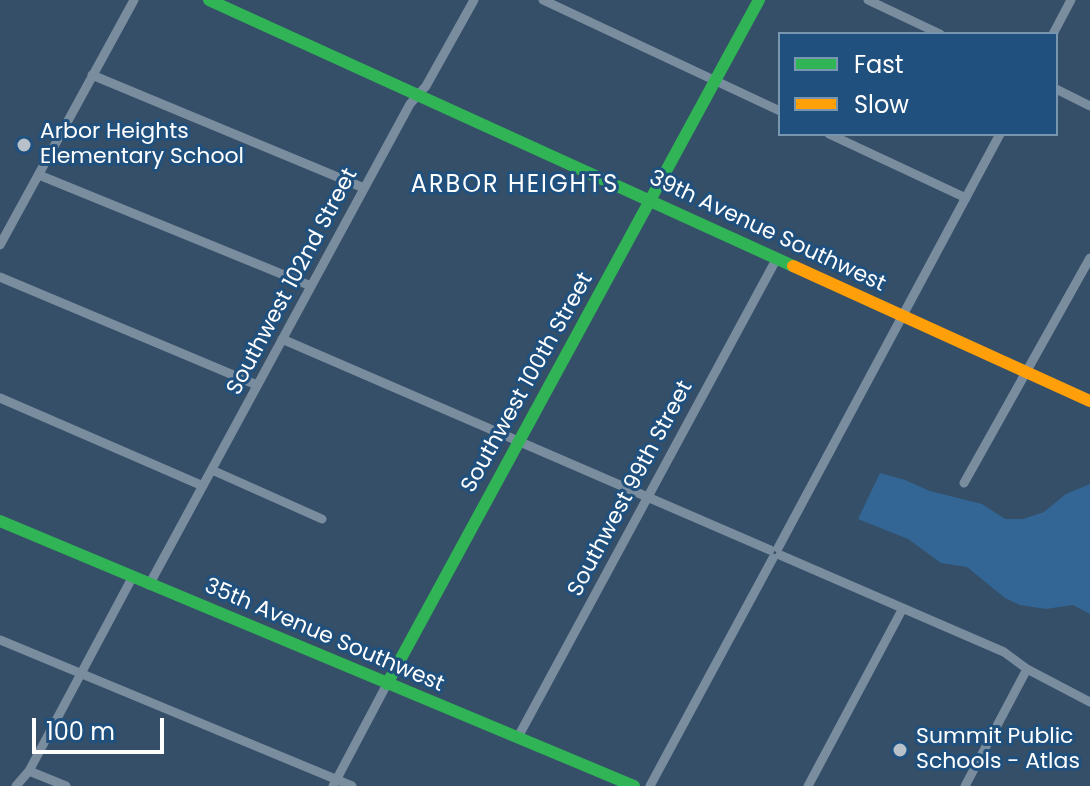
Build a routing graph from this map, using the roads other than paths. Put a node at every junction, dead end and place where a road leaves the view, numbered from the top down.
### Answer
1 (134, 0) edge
2 (209, 0) edge
3 (474, 0) edge
4 (543, 0) edge
5 (759, 0) edge
6 (868, 0) edge
7 (1071, 0) edge
8 (936, 32) edge
9 (1054, 32) edge
10 (92, 75) junction
11 (715, 81) junction
12 (1058, 90) edge
13 (418, 96) junction
14 (1090, 106) edge
15 (778, 110) edge
16 (833, 136) edge
17 (999, 136) edge
18 (39, 175) junction
19 (364, 188) junction
20 (966, 198) junction
21 (652, 201) junction
22 (0, 245) edge
23 (777, 258) junction
24 (1090, 258) edge
25 (0, 277) edge
26 (311, 286) junction
27 (902, 317) junction
28 (282, 339) junction
29 (1026, 371) junction
30 (257, 385) junction
31 (0, 398) edge
32 (1090, 401) edge
33 (518, 442) junction
34 (212, 470) junction
35 (964, 483) dead end
36 (203, 486) junction
37 (647, 497) junction
38 (322, 519) dead end
39 (0, 521) edge
40 (775, 553) junction
41 (132, 578) junction
42 (149, 585) junction
43 (903, 608) junction
44 (0, 640) edge
45 (1027, 669) junction
46 (80, 673) junction
47 (387, 684) junction
48 (1090, 702) edge
49 (518, 737) junction
50 (29, 771) junction
51 (334, 783) edge
52 (966, 785) edge
53 (16, 786) edge
54 (66, 786) edge
55 (352, 786) edge
56 (634, 786) edge
57 (650, 786) edge
58 (808, 786) edge

1 - 10 street
2 - 13 street, 39th Avenue Southwest
3 - 13 street, Southwest 102nd Street
4 - 11 street
5 - 11 street, Southwest 100th Street
6 - 8 street
7 - 9 street
10 - 18 street
10 - 19 street
11 - 15 street
11 - 21 street, Southwest 100th Street
12 - 14 street
13 - 19 street, Southwest 102nd Street
13 - 21 street, 39th Avenue Southwest
16 - 20 street
17 - 20 street
18 - 22 street
18 - 26 street
19 - 26 street, Southwest 102nd Street
20 - 27 street
21 - 23 street, 39th Avenue Southwest
21 - 33 street, Southwest 100th Street
23 - 27 street, 39th Avenue Southwest
23 - 37 street, Southwest 99th Street
24 - 29 street
25 - 30 street
26 - 28 street, Southwest 102nd Street
27 - 29 street, 39th Avenue Southwest
27 - 40 street
28 - 30 street, Southwest 102nd Street
28 - 33 street
29 - 32 street, 39th Avenue Southwest
29 - 35 street
30 - 34 street, Southwest 102nd Street
31 - 36 street
33 - 37 street
33 - 47 street, Southwest 100th Street
34 - 36 street, Southwest 102nd Street
34 - 38 street
36 - 42 street, Southwest 102nd Street
37 - 40 street
37 - 49 street, Southwest 99th Street
39 - 41 street, 35th Avenue Southwest
40 - 43 street
40 - 57 street
41 - 42 street, 35th Avenue Southwest
41 - 46 street
42 - 47 street, 35th Avenue Southwest
43 - 45 street
43 - 58 street
44 - 46 street
45 - 48 street
45 - 52 street
46 - 50 street
46 - 51 street
47 - 49 street, 35th Avenue Southwest
47 - 51 street, Southwest 100th Street
49 - 56 street, 35th Avenue Southwest
50 - 53 street
50 - 54 street
51 - 55 street

